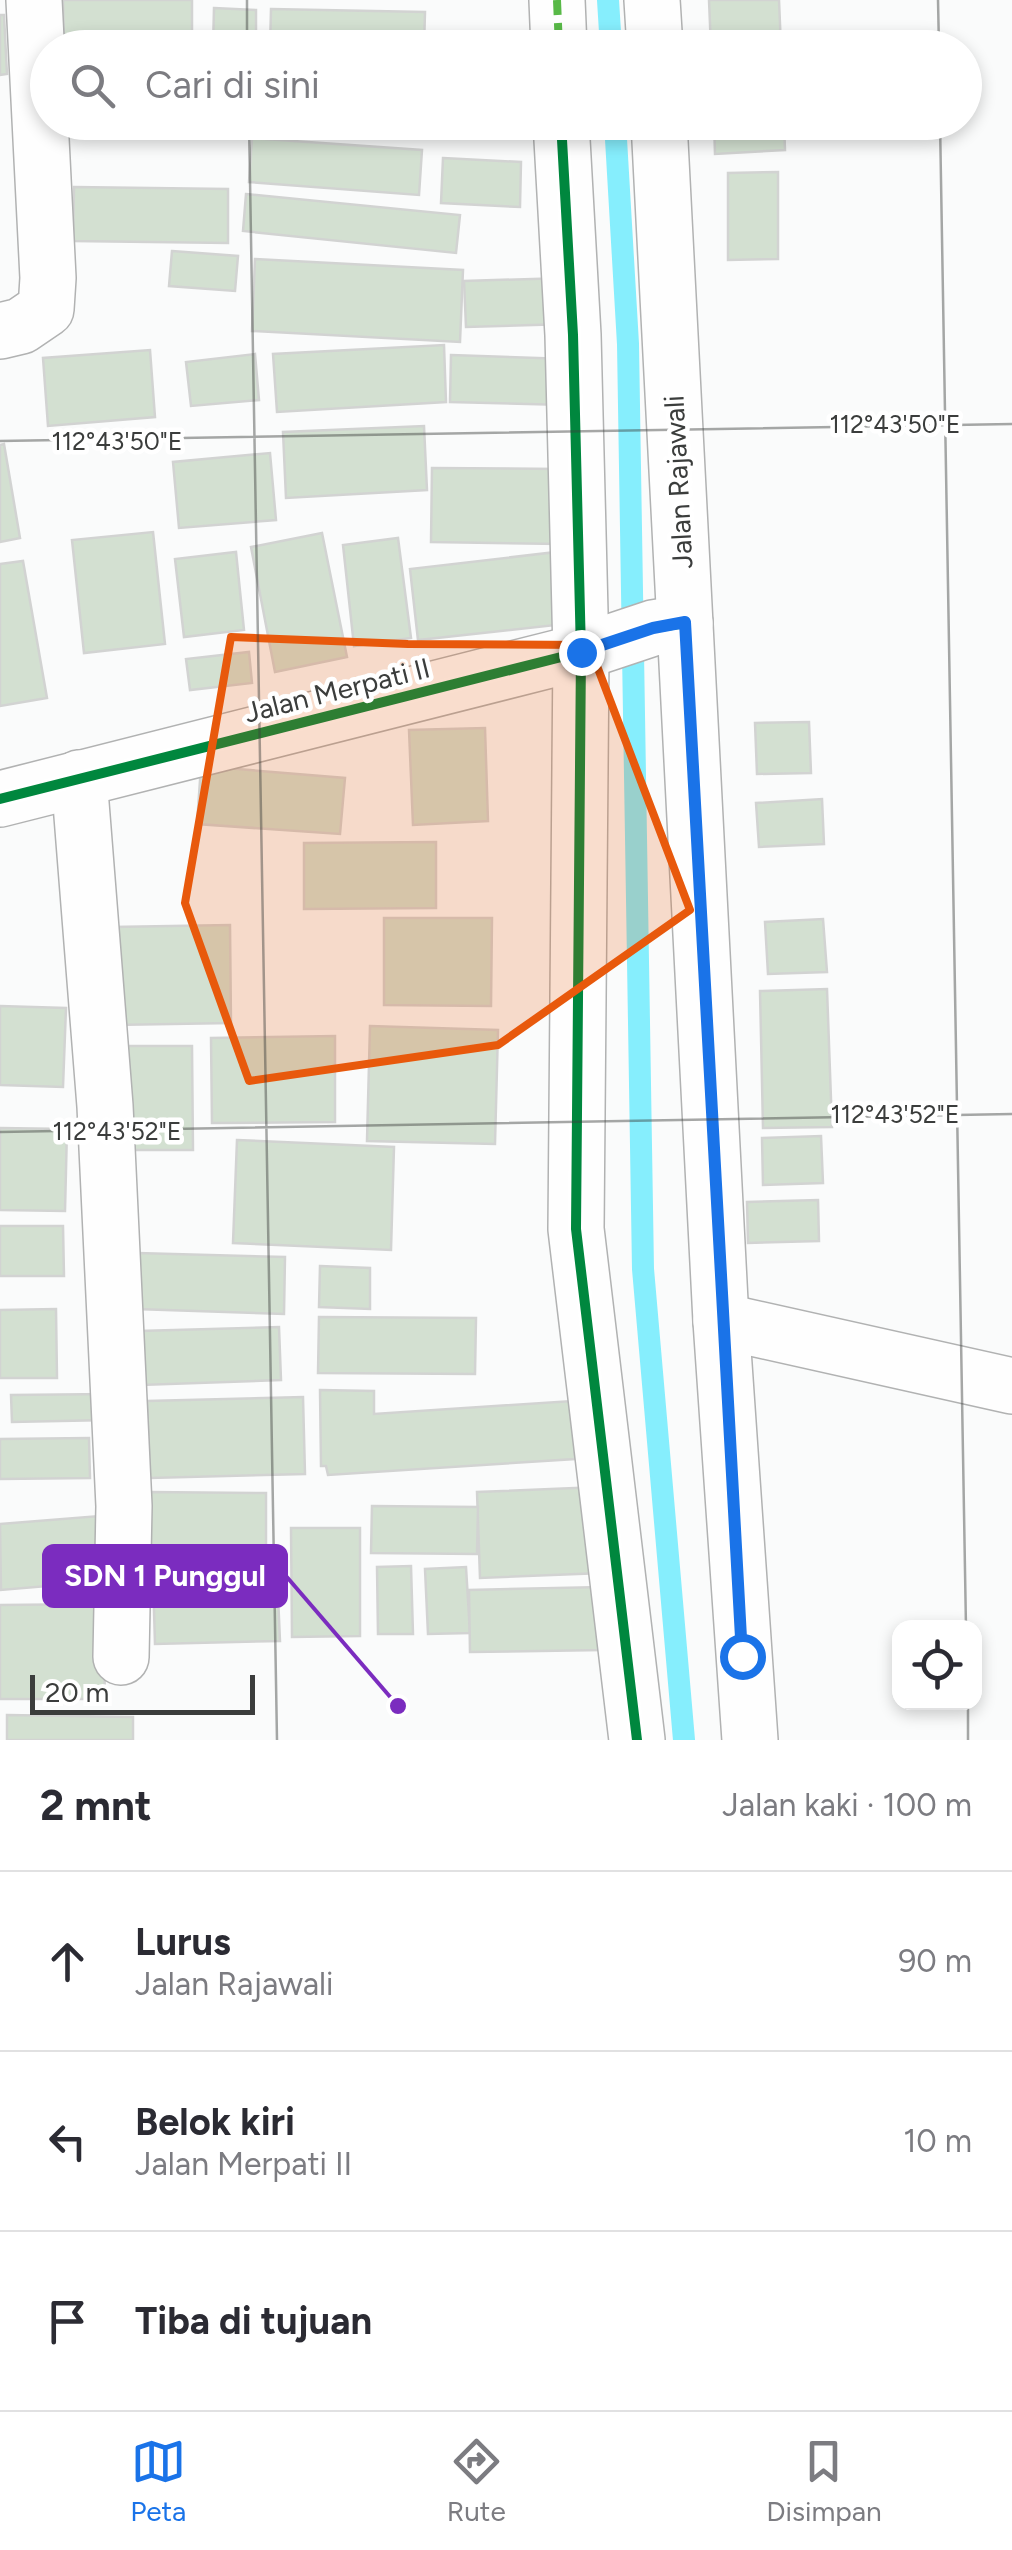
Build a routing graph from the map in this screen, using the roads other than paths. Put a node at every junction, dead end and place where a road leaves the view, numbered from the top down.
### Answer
1 (34, 0) edge
2 (557, 0) edge
3 (652, 0) edge
4 (36, 30) edge
5 (558, 30) edge
6 (654, 30) edge
7 (41, 140) edge
8 (562, 140) edge
9 (659, 140) edge
10 (0, 330) edge
11 (669, 625) junction
12 (589, 649) junction
13 (79, 778) junction
14 (0, 799) edge
15 (721, 1321) junction
16 (1012, 1386) edge
17 (120, 1657) dead end
18 (638, 1740) edge
19 (750, 1740) edge

1 - 4 street
2 - 5 street
3 - 6 street
7 - 10 street
8 - 12 street
9 - 11 street, Jalan Rajawali
11 - 12 street, Jalan Merpati II
11 - 15 street, Jalan Rajawali
12 - 13 street, Jalan Merpati II
12 - 18 street
13 - 14 street, Jalan Merpati II
13 - 17 street
15 - 16 street
15 - 19 street, Jalan Rajawali

